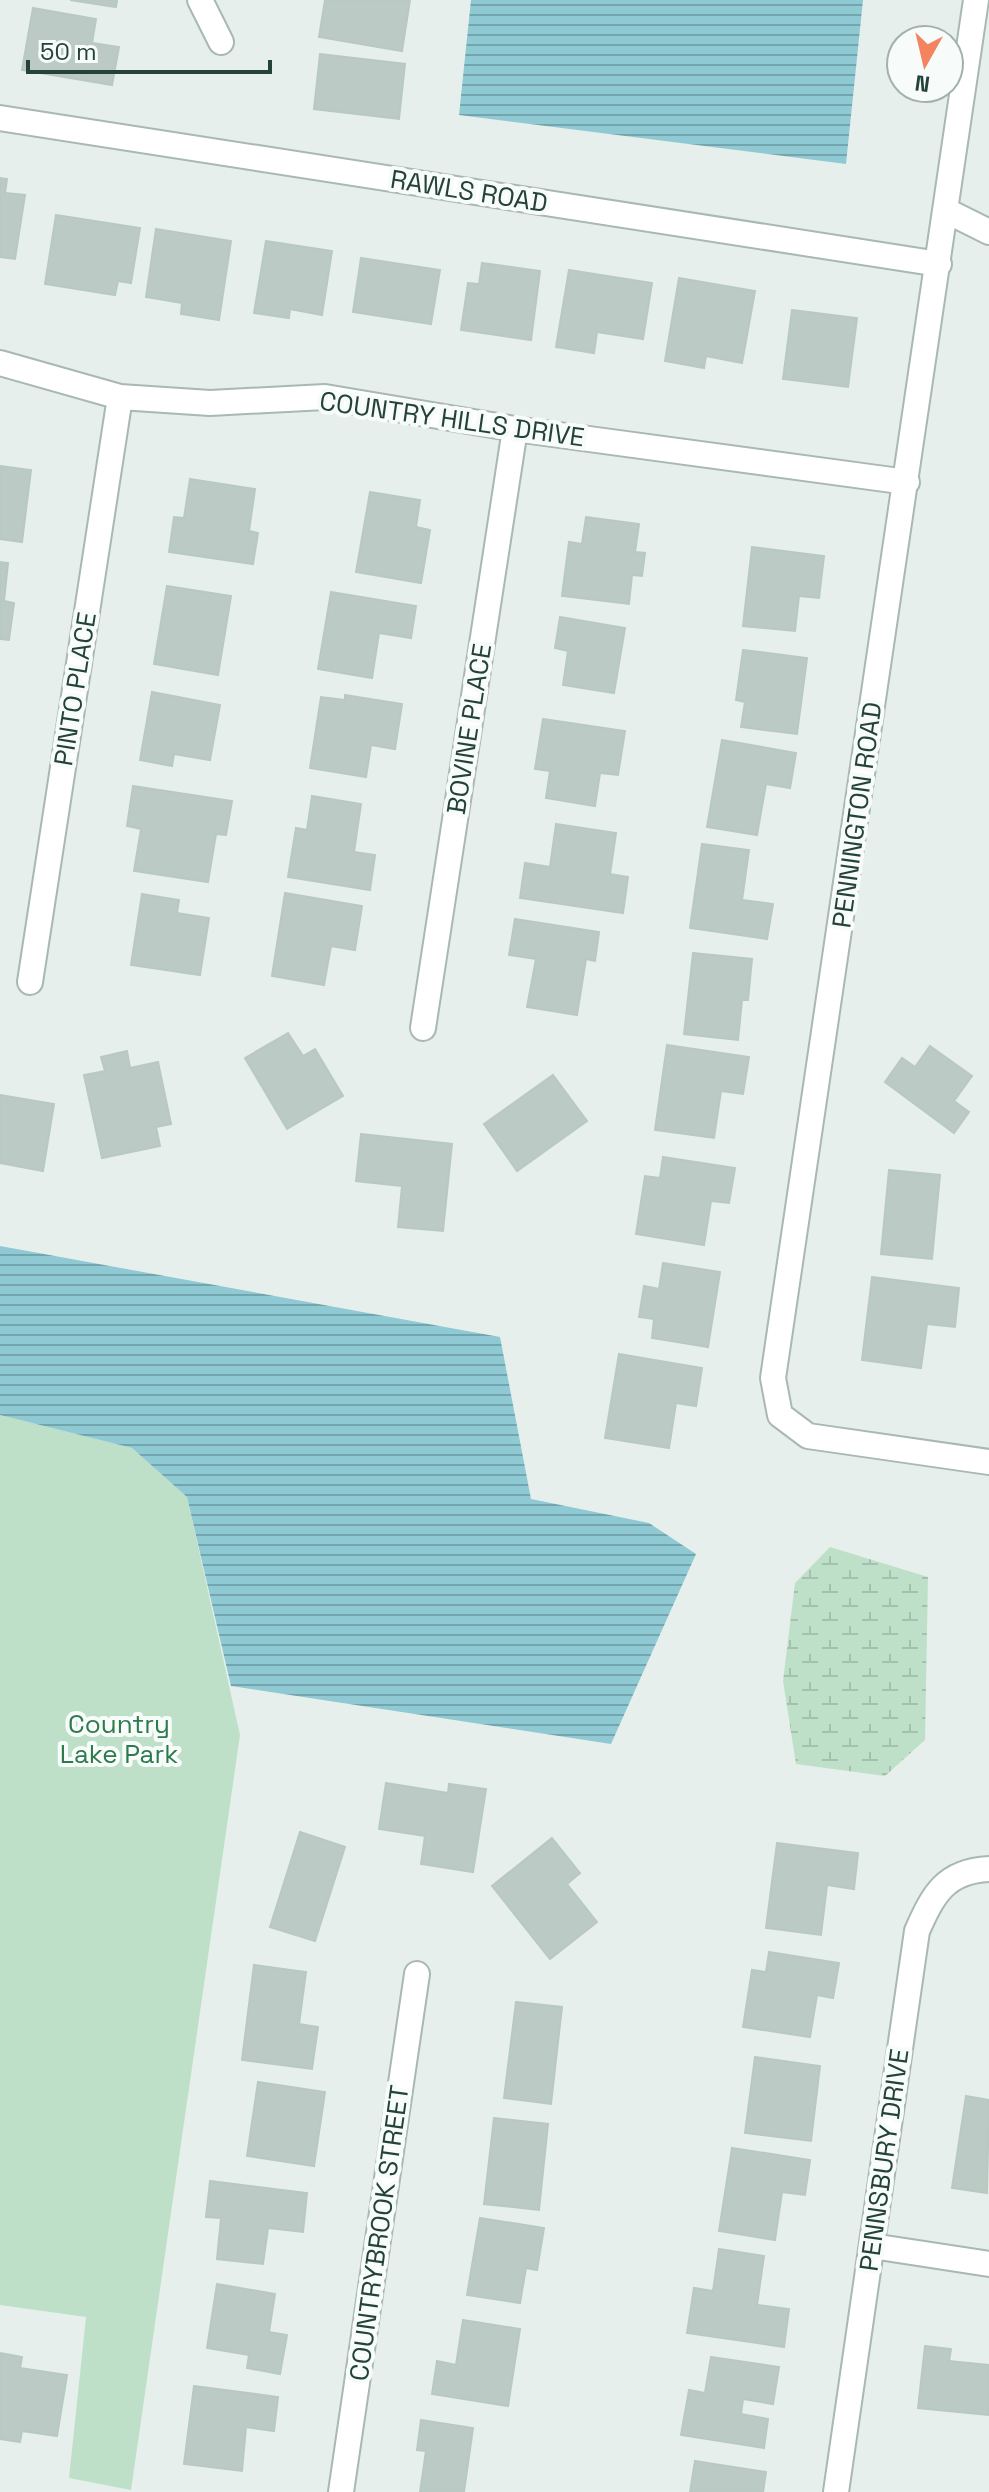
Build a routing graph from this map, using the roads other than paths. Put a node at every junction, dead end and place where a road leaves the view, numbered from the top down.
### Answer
1 (200, 0) edge
2 (976, 0) edge
3 (221, 42) dead end
4 (0, 118) edge
5 (947, 211) junction
6 (989, 232) edge
7 (939, 264) junction
8 (0, 363) edge
9 (120, 397) junction
10 (515, 429) junction
11 (907, 482) junction
12 (30, 982) dead end
13 (423, 1028) dead end
14 (989, 1462) edge
15 (989, 1869) edge
16 (417, 1974) dead end
17 (872, 2246) junction
18 (989, 2264) edge
19 (341, 2492) edge
20 (836, 2492) edge

1 - 3 street
2 - 5 street, PENNINGTON ROAD
4 - 7 street, RAWLS ROAD
5 - 6 street
5 - 7 street, PENNINGTON ROAD
7 - 11 street, PENNINGTON ROAD
8 - 9 street, COUNTRY HILLS DRIVE
9 - 10 street, COUNTRY HILLS DRIVE
9 - 12 street, PINTO PLACE
10 - 11 street, COUNTRY HILLS DRIVE
10 - 13 street, BOVINE PLACE
11 - 14 street, PENNINGTON ROAD
15 - 17 street, PENNSBURY DRIVE
16 - 19 street, COUNTRYBROOK STREET
17 - 18 street
17 - 20 street, PENNSBURY DRIVE

